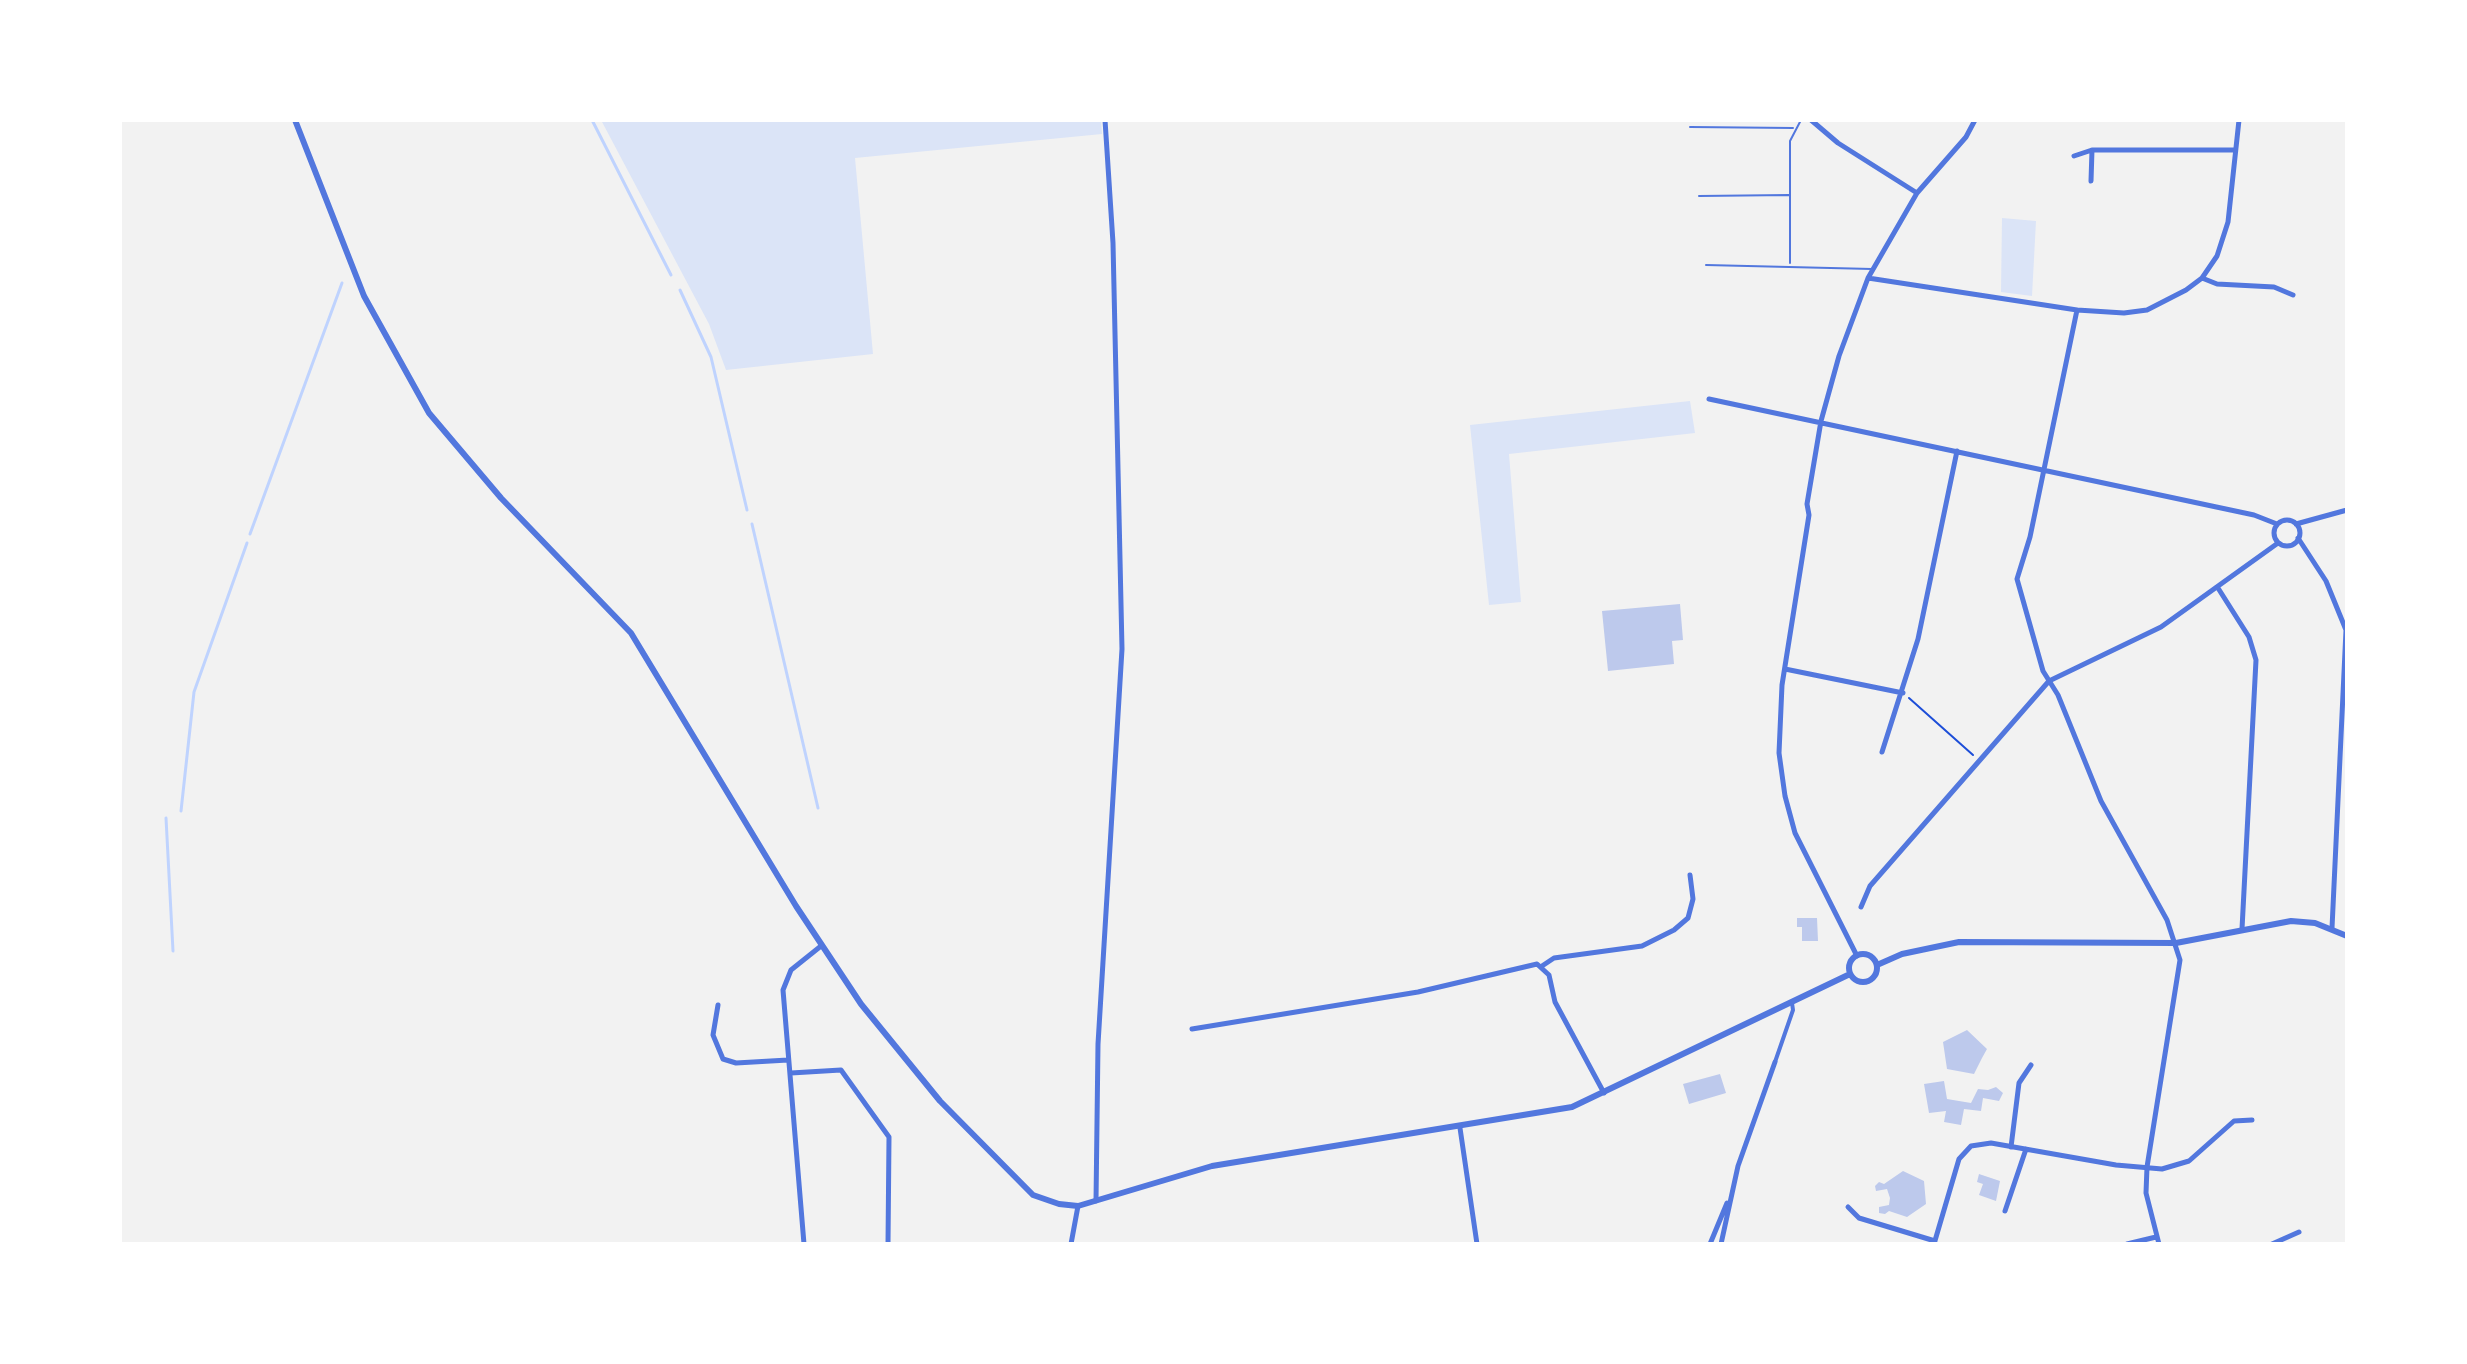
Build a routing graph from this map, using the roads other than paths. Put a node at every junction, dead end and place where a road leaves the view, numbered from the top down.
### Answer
1 (295, 120) edge
2 (1105, 120) edge
3 (1801, 120) edge
4 (1811, 120) edge
5 (1975, 120) edge
6 (2239, 120) edge
7 (1690, 127) dead end
8 (1794, 128) junction
9 (2092, 150) junction
10 (2234, 150) junction
11 (2074, 156) dead end
12 (2091, 181) dead end
13 (1917, 193) junction
14 (1790, 195) junction
15 (1699, 196) dead end
16 (1706, 265) dead end
17 (1790, 265) junction
18 (1872, 269) junction
19 (1868, 278) junction
20 (2202, 278) junction
21 (2293, 295) dead end
22 (2077, 310) junction
23 (1709, 399) dead end
24 (1821, 421) junction
25 (1957, 451) junction
26 (2044, 470) junction
27 (2347, 510) edge
28 (2277, 524) junction
29 (2296, 524) junction
30 (2298, 538) junction
31 (2278, 543) junction
32 (2218, 588) junction
33 (1785, 669) junction
34 (2049, 681) junction
35 (1903, 693) junction
36 (1882, 752) dead end
37 (1690, 875) dead end
38 (1861, 907) dead end
39 (2332, 928) junction
40 (2242, 929) junction
41 (2347, 936) edge
42 (2176, 943) junction
43 (821, 946) junction
44 (1857, 956) junction
45 (1877, 965) junction
46 (1542, 966) junction
47 (1850, 974) junction
48 (1792, 1003) junction
49 (718, 1005) dead end
50 (1192, 1029) dead end
51 (788, 1060) junction
52 (1775, 1062) joint
53 (2031, 1065) dead end
54 (791, 1073) junction
55 (1605, 1094) junction
56 (2252, 1120) dead end
57 (1460, 1128) junction
58 (2011, 1147) junction
59 (2026, 1149) junction
60 (2147, 1167) junction
61 (1729, 1199) junction
62 (1096, 1202) junction
63 (1078, 1206) junction
64 (1848, 1207) dead end
65 (2005, 1211) dead end
66 (2299, 1232) dead end
67 (2158, 1241) edge
68 (1934, 1242) edge
69 (804, 1244) edge
70 (888, 1244) edge
71 (1071, 1244) edge
72 (1477, 1244) edge
73 (1710, 1244) edge
74 (1721, 1244) edge
75 (2127, 1244) edge
76 (2272, 1244) edge

1 - 43 street
2 - 62 street
3 - 8 lane
4 - 13 street
5 - 13 street
6 - 10 street
7 - 8 lane
8 - 14 lane
9 - 10 street
9 - 11 street
9 - 12 street
10 - 20 street
13 - 18 street
14 - 15 lane
14 - 17 lane
16 - 17 lane
17 - 18 lane
18 - 19 street
19 - 22 street
19 - 24 street
20 - 21 street
20 - 22 street
22 - 26 street
23 - 24 street
24 - 25 street
24 - 33 street
25 - 26 street
25 - 35 street
26 - 28 street
26 - 34 street
27 - 29 street
28 - 29 street
28 - 31 street
29 - 30 street
30 - 31 street
30 - 39 street
31 - 32 street
32 - 34 street
32 - 40 street
33 - 35 street
33 - 44 street
34 - 38 street
34 - 42 street
35 - 36 street
37 - 46 street
39 - 40 street
39 - 41 street
40 - 42 street
42 - 45 street
42 - 60 street
43 - 51 street
43 - 63 street
44 - 45 street
44 - 47 street
45 - 47 street
46 - 50 street
46 - 55 street
47 - 48 street
48 - 52 street
48 - 55 street
49 - 51 street
51 - 54 street
52 - 61 street
53 - 58 street
54 - 69 street
54 - 70 street
55 - 57 street
56 - 60 street
57 - 62 street
57 - 72 street
58 - 59 street
58 - 68 street
59 - 60 street
59 - 65 street
60 - 67 street
61 - 73 street
61 - 74 street
62 - 63 street
63 - 71 street
64 - 68 street
66 - 76 street
67 - 75 street

